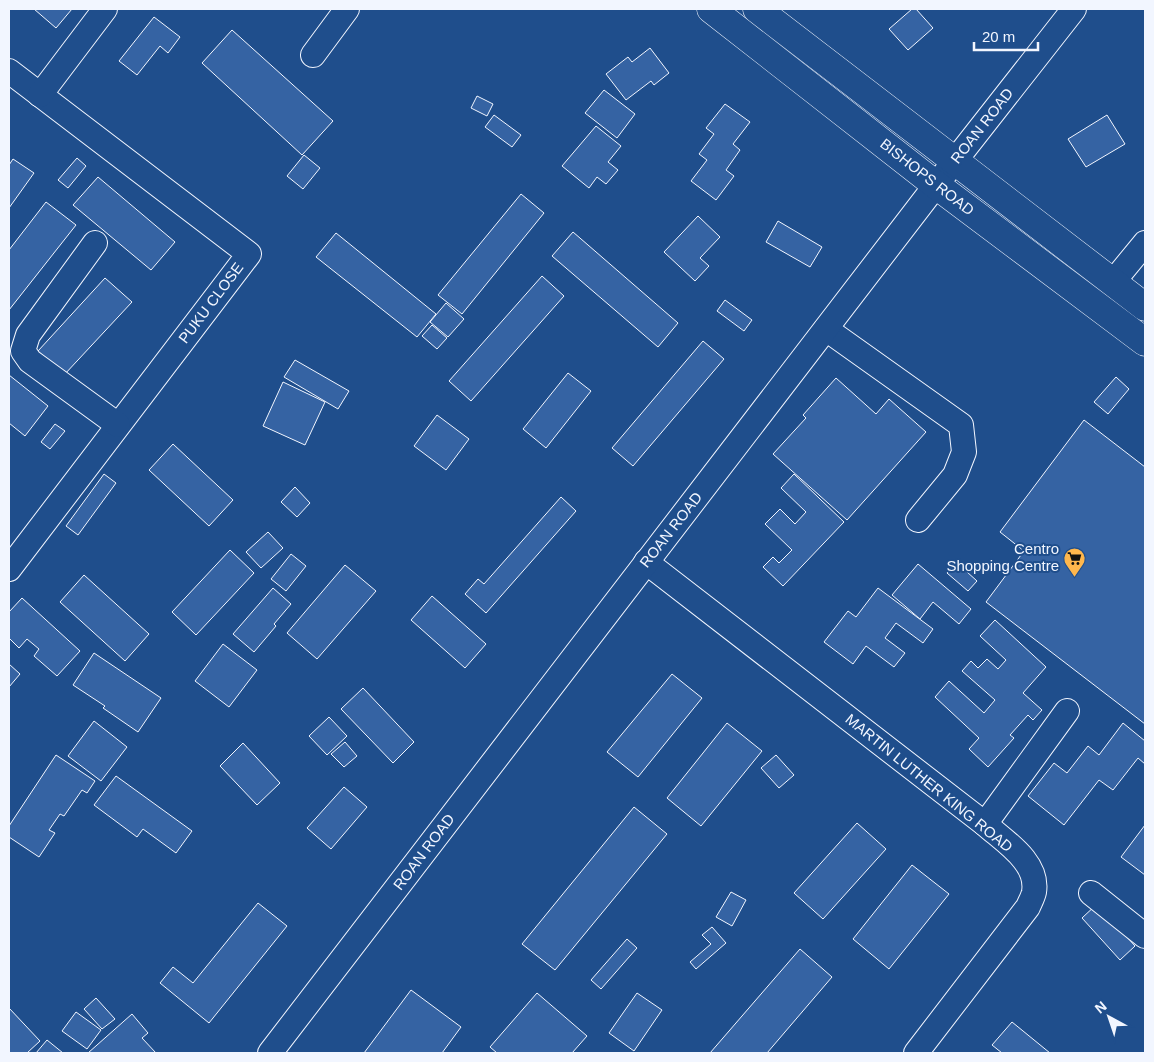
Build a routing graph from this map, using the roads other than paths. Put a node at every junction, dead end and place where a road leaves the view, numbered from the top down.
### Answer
1 (105, 9) edge
2 (347, 9) edge
3 (711, 9) edge
4 (757, 9) edge
5 (1074, 9) edge
6 (313, 55) dead end
7 (9, 72) edge
8 (40, 95) junction
9 (955, 162) junction
10 (936, 185) junction
11 (94, 243) dead end
12 (1145, 243) edge
13 (1113, 282) junction
14 (1145, 307) edge
15 (826, 328) junction
16 (1145, 342) edge
17 (118, 425) junction
18 (918, 520) dead end
19 (646, 562) junction
20 (9, 569) edge
21 (1067, 711) dead end
22 (985, 824) junction
23 (1091, 893) dead end
24 (1145, 936) edge
25 (270, 1053) edge
26 (916, 1053) edge

1 - 8 street
2 - 6 street
3 - 10 main road, BISHOPS ROAD
4 - 9 main road, BISHOPS ROAD
5 - 9 street, ROAN ROAD
7 - 8 street, PUKU CLOSE
8 - 17 street, PUKU CLOSE
9 - 10 street, ROAN ROAD
9 - 13 main road, BISHOPS ROAD
10 - 15 street, ROAN ROAD
10 - 16 main road, BISHOPS ROAD
11 - 17 street
12 - 13 street
13 - 14 main road, BISHOPS ROAD
15 - 18 street
15 - 19 street, ROAN ROAD
17 - 20 street, PUKU CLOSE
19 - 22 street, MARTIN LUTHER KING ROAD
19 - 25 street, ROAN ROAD
21 - 22 street
22 - 26 street, MARTIN LUTHER KING ROAD
23 - 24 street

